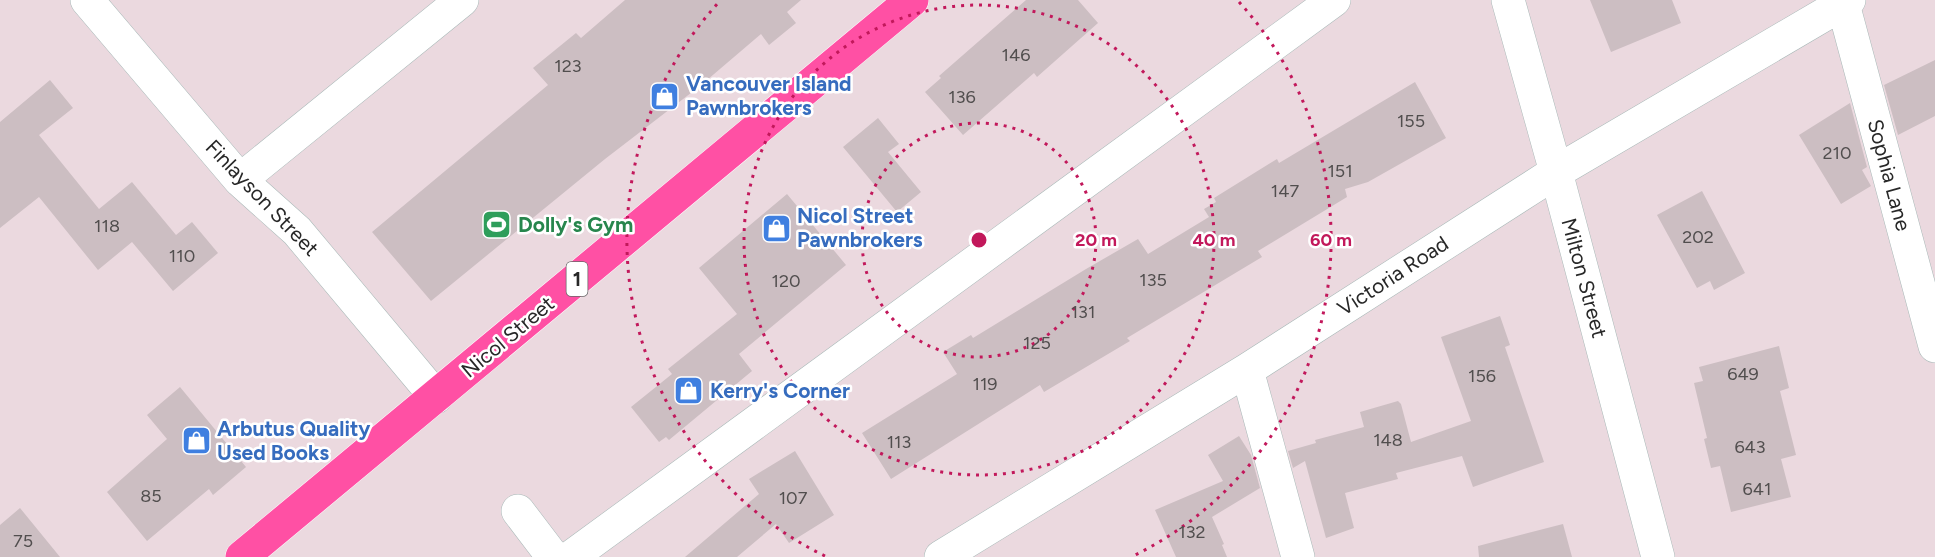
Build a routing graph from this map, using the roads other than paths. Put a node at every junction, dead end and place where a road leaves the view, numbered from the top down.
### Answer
1 (87, 0) edge
2 (462, 0) edge
3 (912, 0) edge
4 (1334, 0) edge
5 (1508, 0) edge
6 (1846, 2) edge
7 (1556, 172) junction
8 (240, 180) junction
9 (1935, 346) edge
10 (1247, 370) junction
11 (436, 397) junction
12 (518, 512) dead end
13 (977, 547) edge
14 (242, 557) edge
15 (553, 557) edge
16 (571, 557) edge
17 (941, 557) edge
18 (1298, 557) edge
19 (1658, 557) edge

1 - 8 street, Finlayson Street
2 - 8 street
3 - 11 highway, Nicol Street / 1
4 - 16 street
5 - 7 street, Milton Street
6 - 7 street, Victoria Road
6 - 9 street, Sophia Lane
7 - 10 street, Victoria Road
7 - 19 street, Milton Street
8 - 11 street, Finlayson Street
10 - 13 street, Victoria Road
10 - 18 street
11 - 14 highway, Nicol Street / 1
12 - 15 street
13 - 17 street, Victoria Road

